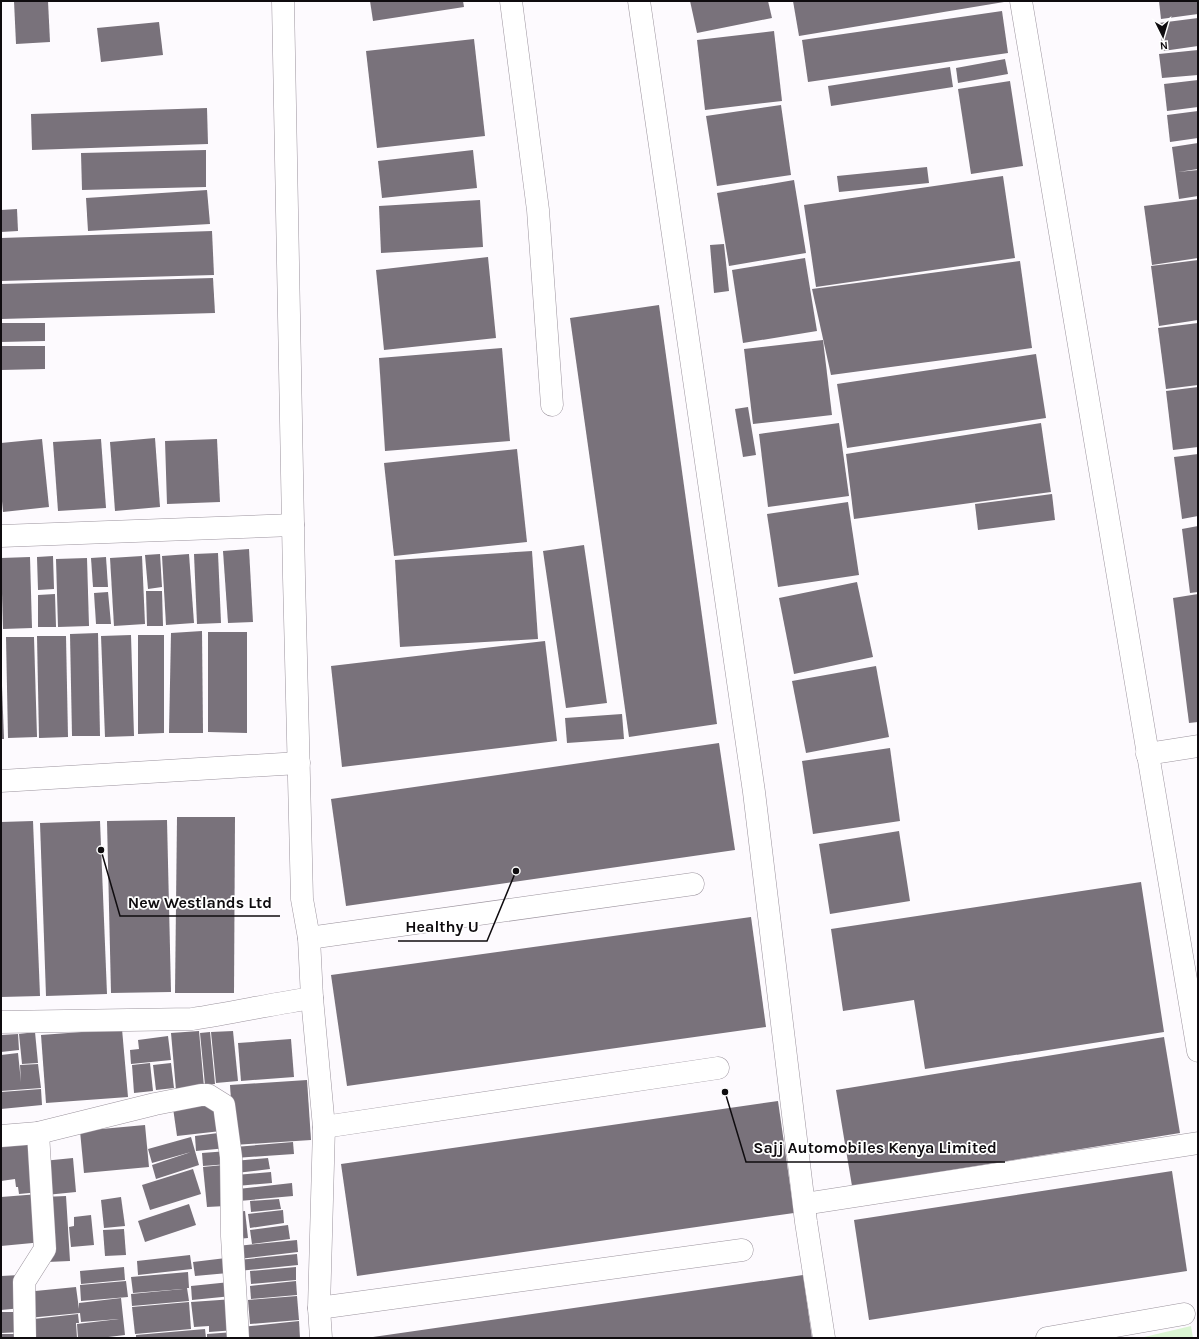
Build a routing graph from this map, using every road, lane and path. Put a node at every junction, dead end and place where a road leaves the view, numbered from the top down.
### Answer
1 (283, 1) edge
2 (511, 1) edge
3 (639, 1) edge
4 (1021, 1) edge
5 (552, 405) dead end
6 (293, 525) junction
7 (1, 536) edge
8 (1198, 746) edge
9 (1147, 754) junction
10 (299, 763) junction
11 (1, 781) edge
12 (693, 884) dead end
13 (309, 938) junction
14 (312, 998) junction
15 (1, 1022) edge
16 (1197, 1040) edge
17 (718, 1068) dead end
18 (324, 1127) junction
19 (38, 1133) junction
20 (1, 1136) edge
21 (1198, 1143) edge
22 (804, 1204) junction
23 (742, 1250) dead end
24 (319, 1308) junction
25 (1184, 1314) dead end
26 (25, 1338) edge
27 (238, 1338) edge
28 (320, 1338) edge
29 (824, 1338) edge
30 (1047, 1338) edge

1 - 6 street
2 - 5 street
3 - 22 street
4 - 9 street
6 - 7 street
6 - 10 street
8 - 9 street
9 - 16 street
10 - 11 street
10 - 13 street
12 - 13 street
13 - 14 street
14 - 15 street
14 - 18 street
17 - 18 street
18 - 24 street
19 - 20 street
19 - 26 street
19 - 27 street
21 - 22 street
22 - 29 street
23 - 24 street
24 - 28 street
25 - 30 street

